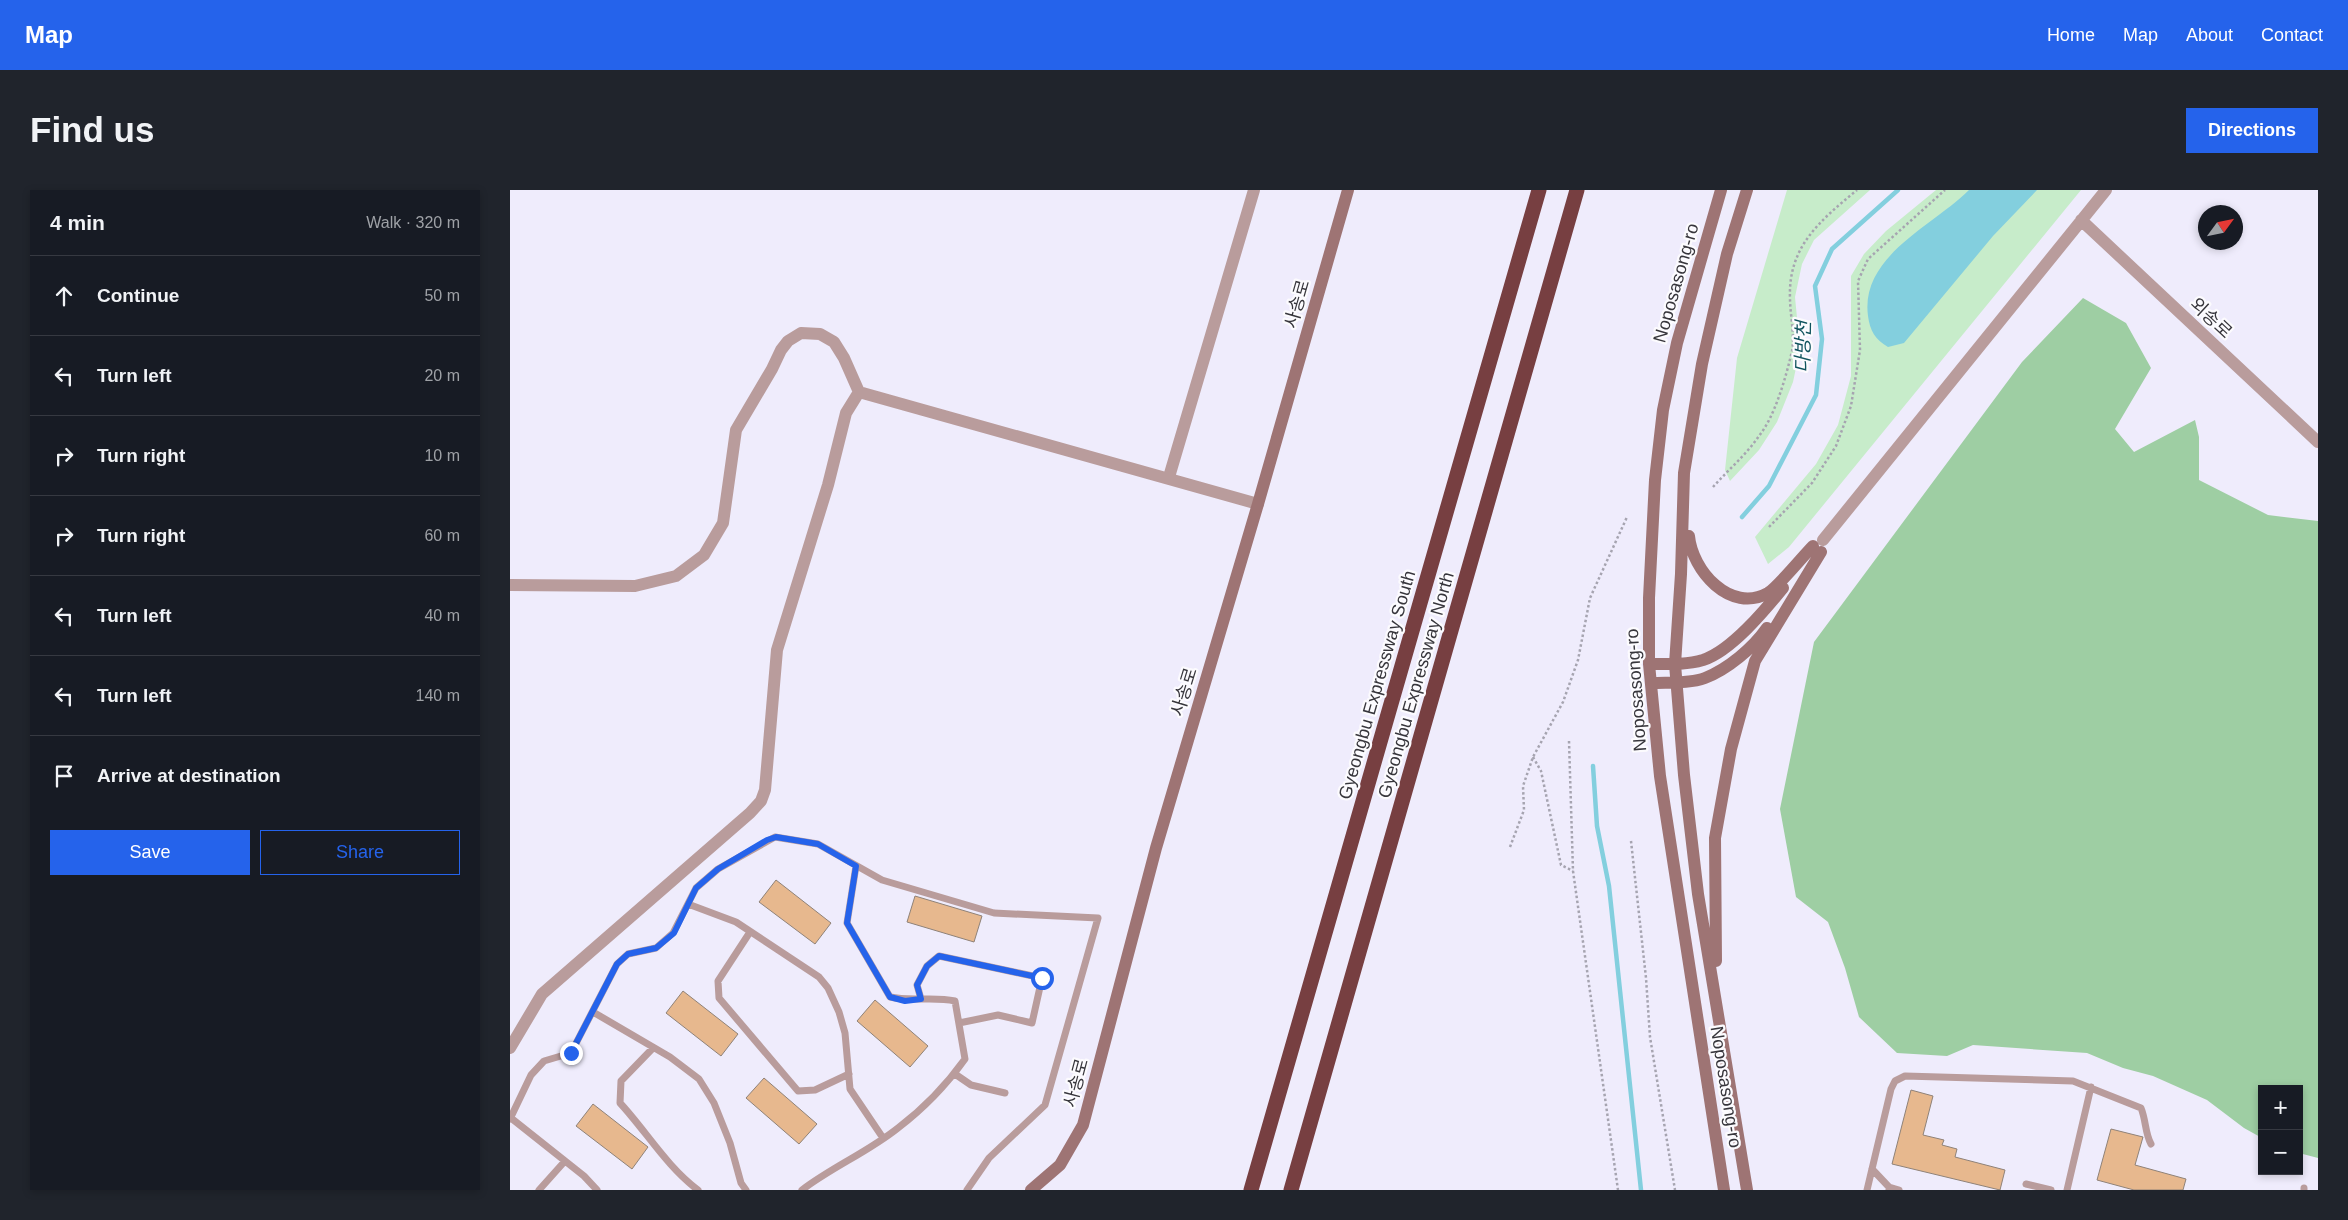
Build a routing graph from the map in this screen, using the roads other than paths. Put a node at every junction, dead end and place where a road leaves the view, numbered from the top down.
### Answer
1 (1254, 190) edge
2 (1348, 190) edge
3 (1539, 190) edge
4 (1577, 190) edge
5 (1721, 190) edge
6 (1746, 190) edge
7 (2106, 190) edge
8 (2081, 220) junction
9 (859, 392) junction
10 (2318, 442) edge
11 (1169, 477) junction
12 (1684, 488) junction
13 (1258, 504) junction
14 (1819, 546) junction
15 (510, 585) edge
16 (1649, 664) junction
17 (1675, 664) junction
18 (1676, 682) junction
19 (1651, 684) junction
20 (856, 866) junction
21 (688, 904) junction
22 (750, 932) junction
23 (1716, 996) junction
24 (921, 999) junction
25 (592, 1012) junction
26 (959, 1023) junction
27 (510, 1048) edge
28 (653, 1048) junction
29 (849, 1074) junction
30 (955, 1074) junction
31 (2092, 1087) junction
32 (1005, 1093) dead end
33 (510, 1118) edge
34 (883, 1138) junction
35 (2152, 1144) dead end
36 (565, 1161) junction
37 (1872, 1168) junction
38 (2029, 1186) edge
39 (1889, 1189) edge
40 (539, 1190) edge
41 (597, 1190) edge
42 (698, 1190) edge
43 (746, 1190) edge
44 (802, 1190) edge
45 (967, 1190) edge
46 (1031, 1190) edge
47 (1251, 1190) edge
48 (1291, 1190) edge
49 (1724, 1190) edge
50 (1748, 1190) edge
51 (1867, 1190) edge
52 (1899, 1190) edge
53 (2051, 1190) edge
54 (2068, 1190) edge

1 - 11 street
2 - 13 main road, 사송로
3 - 47 highway, Gyeongbu Expressway South
4 - 48 highway, Gyeongbu Expressway North
5 - 16 main road, Noposasong-ro
6 - 12 main road, Noposasong-ro
7 - 8 street
8 - 10 street, 외송로
8 - 14 street
9 - 11 street
9 - 15 street
9 - 27 street
11 - 13 street
12 - 14 main road
12 - 17 main road, Noposasong-ro
13 - 46 main road, 사송로
14 - 17 main road
14 - 18 main road
14 - 23 main road
16 - 17 main road
16 - 19 main road, Noposasong-ro
17 - 18 main road, Noposasong-ro
18 - 19 main road
18 - 23 main road, Noposasong-ro
19 - 49 main road, Noposasong-ro
20 - 21 lane
20 - 24 lane
20 - 45 lane
21 - 22 lane
21 - 25 lane
22 - 29 lane
22 - 29 lane
23 - 50 main road, Noposasong-ro
24 - 26 lane
24 - 26 lane
25 - 28 lane
25 - 33 lane
26 - 30 lane
28 - 42 lane
28 - 43 lane
29 - 34 lane
30 - 32 lane
30 - 34 lane
31 - 35 lane
31 - 37 lane
31 - 54 lane
33 - 36 lane
34 - 44 lane
36 - 40 lane
36 - 41 lane
37 - 39 lane
37 - 51 lane
38 - 53 lane
39 - 52 lane

